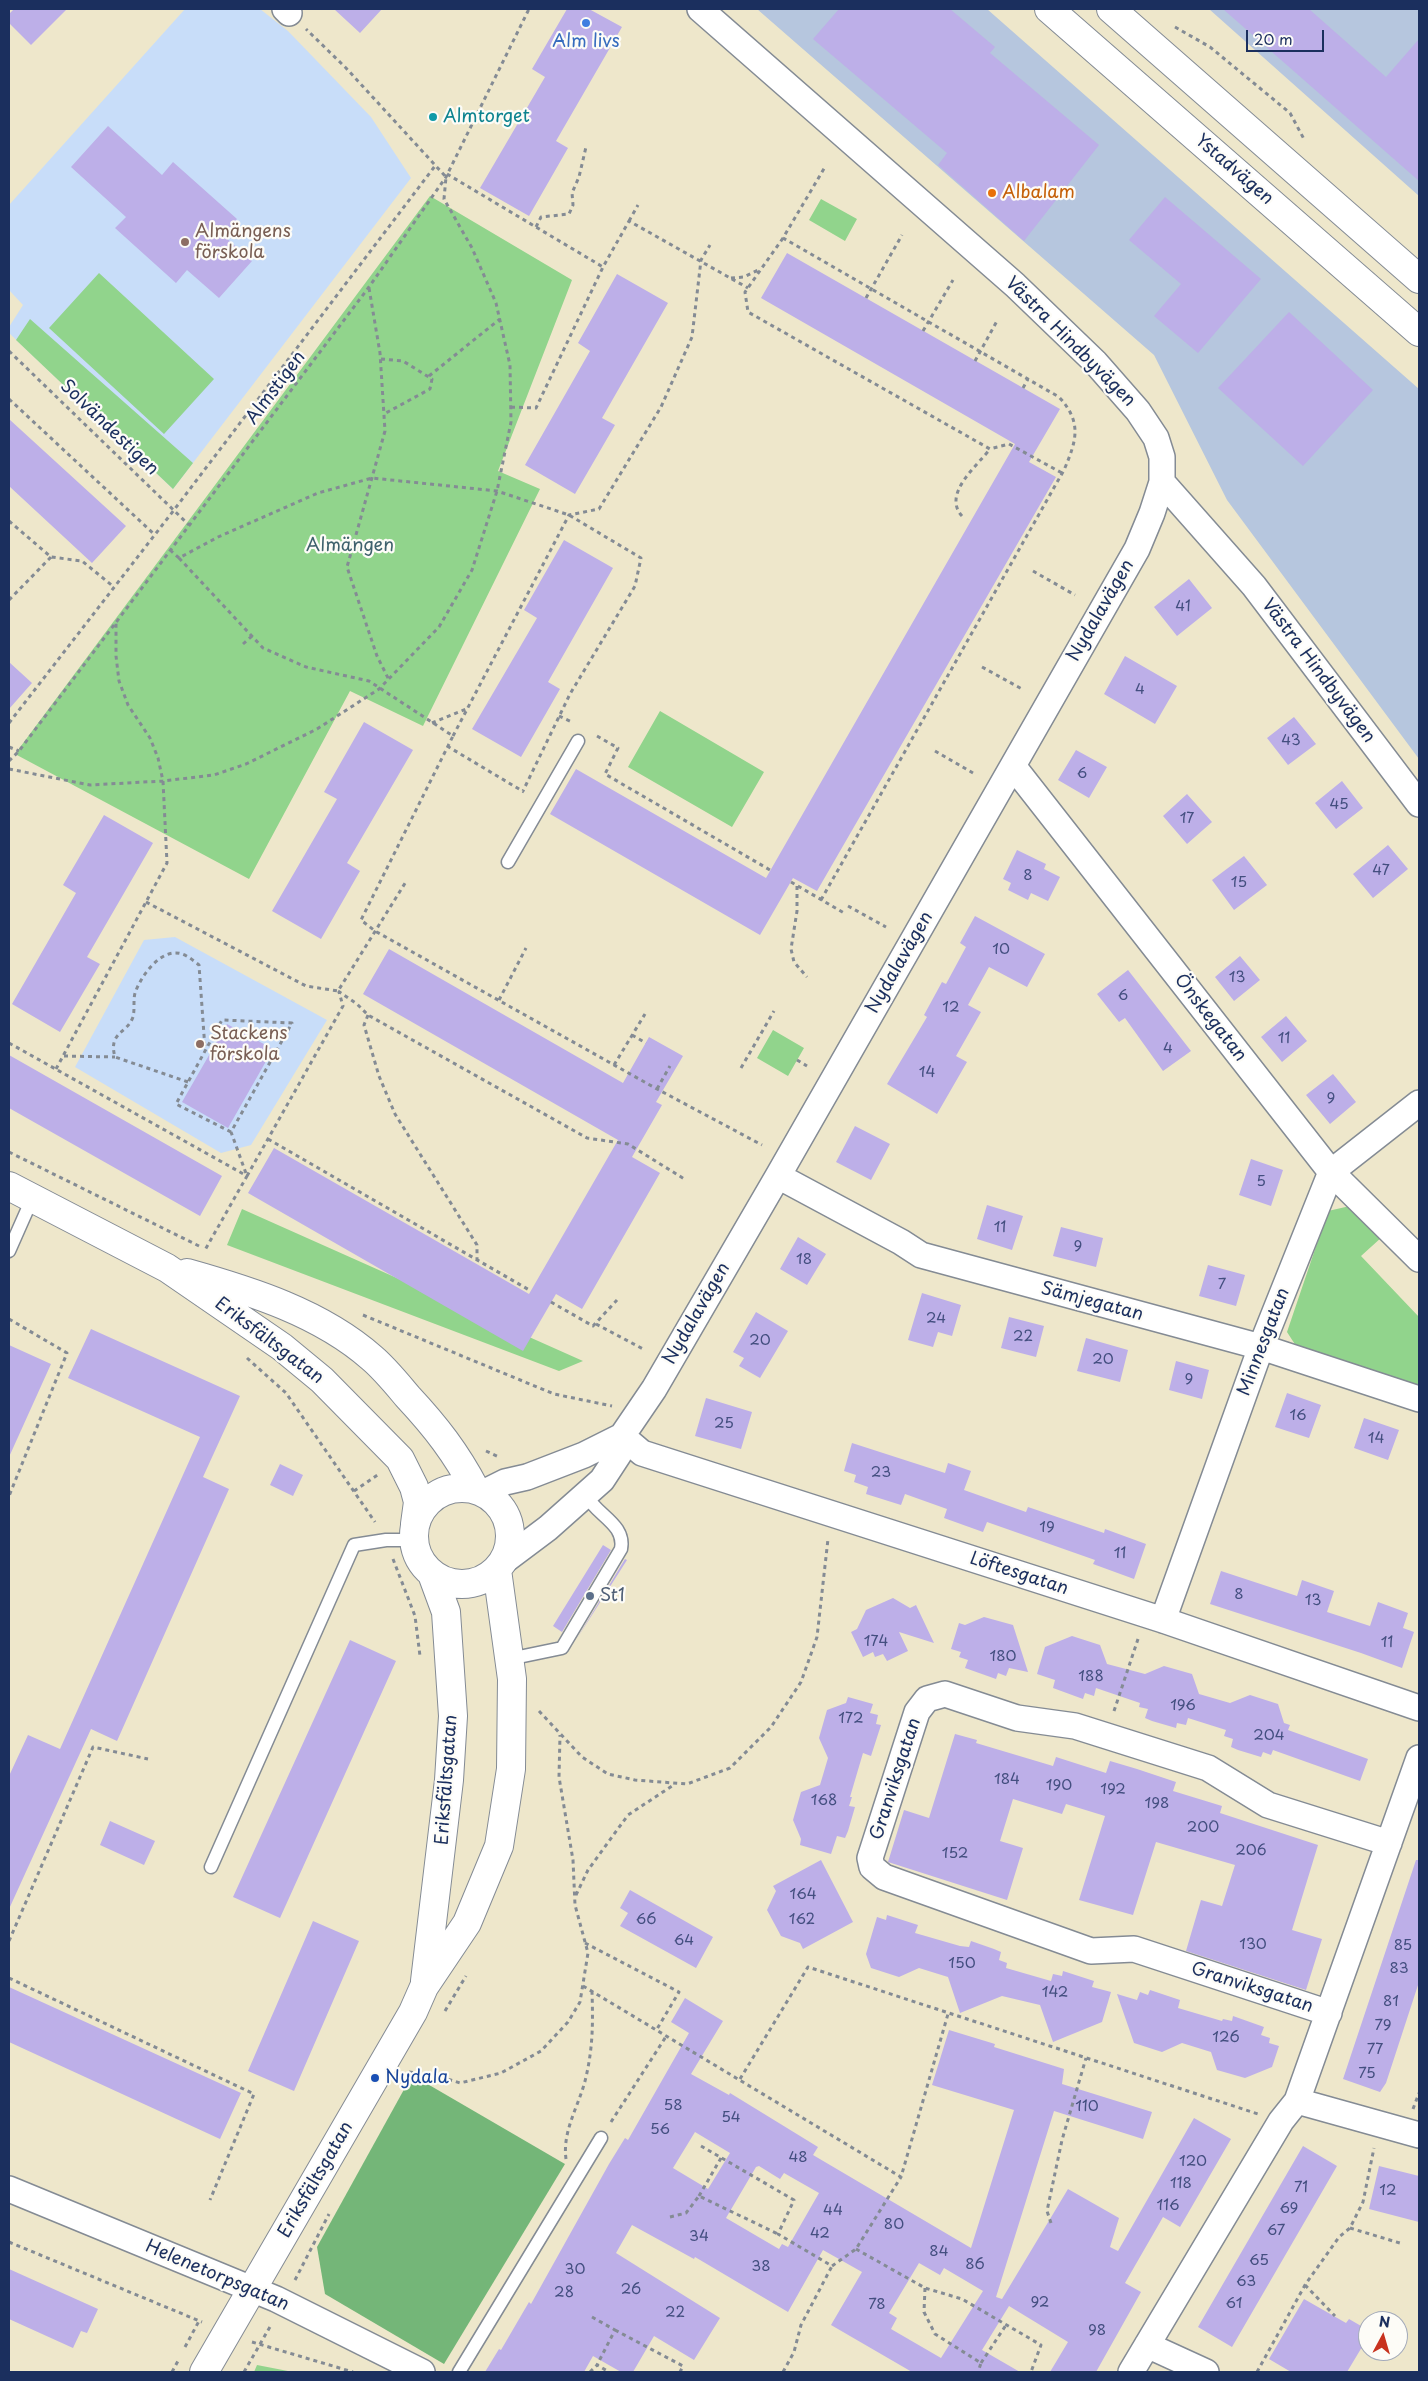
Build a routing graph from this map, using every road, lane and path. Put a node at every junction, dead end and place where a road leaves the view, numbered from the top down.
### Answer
1 (529, 9) edge
2 (700, 9) edge
3 (1049, 9) edge
4 (1111, 9) edge
5 (287, 11) edge
6 (1168, 24) dead end
7 (1308, 145) dead end
8 (586, 147) dead end
9 (435, 166) junction
10 (825, 167) dead end
11 (446, 176) junction
12 (638, 205) dead end
13 (629, 221) junction
14 (536, 227) junction
15 (902, 235) dead end
16 (783, 238) junction
17 (710, 244) dead end
18 (701, 260) junction
19 (763, 266) junction
20 (603, 267) junction
21 (730, 278) junction
22 (1419, 279) edge
23 (953, 280) dead end
24 (369, 287) junction
25 (748, 288) junction
26 (872, 289) junction
27 (866, 298) dead end
28 (500, 319) junction
29 (998, 319) dead end
30 (929, 322) junction
31 (923, 331) dead end
32 (1419, 332) edge
33 (9, 351) edge
34 (980, 351) junction
35 (381, 359) junction
36 (975, 361) dead end
37 (429, 376) junction
38 (1028, 379) junction
39 (1023, 388) dead end
40 (9, 399) edge
41 (511, 407) junction
42 (384, 414) junction
43 (990, 449) junction
44 (1062, 473) junction
45 (372, 478) junction
46 (1162, 482) junction
47 (497, 491) junction
48 (174, 510) junction
49 (569, 515) junction
50 (962, 516) dead end
51 (9, 521) edge
52 (189, 524) junction
53 (155, 535) junction
54 (170, 550) junction
55 (51, 556) junction
56 (179, 558) junction
57 (1033, 571) dead end
58 (114, 587) junction
59 (1075, 595) dead end
60 (9, 600) edge
61 (116, 622) junction
62 (252, 636) junction
63 (243, 644) dead end
64 (982, 666) dead end
65 (389, 680) junction
66 (379, 689) junction
67 (1022, 689) dead end
68 (467, 709) junction
69 (559, 716) junction
70 (9, 723) edge
71 (432, 723) junction
72 (576, 725) dead end
73 (453, 736) junction
74 (578, 741) dead end
75 (447, 746) junction
76 (9, 747) edge
77 (618, 748) dead end
78 (19, 751) junction
79 (935, 751) dead end
80 (9, 761) edge
81 (1013, 766) junction
82 (9, 769) edge
83 (974, 773) dead end
84 (163, 781) junction
85 (523, 791) junction
86 (542, 803) junction
87 (1419, 804) edge
88 (508, 862) dead end
89 (770, 870) dead end
90 (407, 880) dead end
91 (791, 882) dead end
92 (797, 886) junction
93 (821, 900) junction
94 (146, 902) junction
95 (848, 906) dead end
96 (844, 913) dead end
97 (886, 927) dead end
98 (375, 931) junction
99 (526, 948) dead end
100 (807, 977) dead end
101 (338, 991) junction
102 (498, 1000) junction
103 (774, 1011) dead end
104 (644, 1014) dead end
105 (368, 1015) junction
106 (632, 1035) junction
107 (9, 1043) edge
108 (646, 1043) dead end
109 (205, 1050) junction
110 (63, 1056) junction
111 (116, 1057) junction
112 (797, 1060) dead end
113 (614, 1065) junction
114 (670, 1066) dead end
115 (807, 1066) dead end
116 (741, 1068) dead end
117 (56, 1069) junction
118 (188, 1082) junction
119 (657, 1089) junction
120 (1419, 1103) edge
121 (230, 1132) junction
122 (268, 1139) junction
123 (762, 1145) dead end
124 (1331, 1172) junction
125 (247, 1176) junction
126 (778, 1176) junction
127 (686, 1180) dead end
128 (20, 1193) edge
129 (205, 1250) dead end
130 (9, 1251) edge
131 (1419, 1258) edge
132 (477, 1260) junction
133 (167, 1268) junction
134 (531, 1291) dead end
135 (617, 1300) dead end
136 (551, 1302) dead end
137 (9, 1319) edge
138 (596, 1324) junction
139 (1261, 1347) junction
140 (645, 1350) dead end
141 (244, 1356) dead end
142 (1419, 1400) edge
143 (622, 1436) junction
144 (483, 1449) dead end
145 (509, 1459) dead end
146 (479, 1491) junction
147 (586, 1495) junction
148 (9, 1496) edge
149 (830, 1513) junction
150 (415, 1532) junction
151 (386, 1540) junction
152 (500, 1566) junction
153 (432, 1574) junction
154 (1155, 1617) junction
155 (509, 1659) junction
156 (420, 1661) dead end
157 (537, 1708) dead end
158 (1419, 1708) edge
159 (560, 1735) junction
160 (1106, 1736) junction
161 (1419, 1758) edge
162 (148, 1759) dead end
163 (675, 1784) junction
164 (1389, 1843) junction
165 (211, 1867) dead end
166 (575, 1897) junction
167 (9, 1941) edge
168 (585, 1942) junction
169 (468, 1971) dead end
170 (9, 1978) edge
171 (583, 1986) junction
172 (424, 1987) junction
173 (592, 1991) junction
174 (444, 2013) dead end
175 (1329, 2013) junction
176 (948, 2014) junction
177 (658, 2029) junction
178 (667, 2034) junction
179 (1086, 2058) junction
180 (412, 2064) dead end
181 (740, 2079) junction
182 (1298, 2101) junction
183 (1281, 2122) junction
184 (1377, 2123) junction
185 (1419, 2134) edge
186 (601, 2138) joint
187 (700, 2146) dead end
188 (721, 2158) junction
189 (901, 2177) junction
190 (574, 2183) junction
191 (9, 2189) edge
192 (700, 2196) junction
193 (210, 2200) dead end
194 (670, 2217) dead end
195 (1051, 2223) dead end
196 (1350, 2228) junction
197 (778, 2234) junction
198 (9, 2242) edge
199 (1403, 2244) dead end
200 (856, 2249) junction
201 (832, 2266) junction
202 (1305, 2286) junction
203 (925, 2288) junction
204 (253, 2290) junction
205 (1335, 2316) dead end
206 (592, 2317) dead end
207 (1006, 2325) junction
208 (615, 2330) junction
209 (227, 2333) junction
210 (1147, 2345) junction
211 (981, 2363) junction
212 (596, 2365) junction
213 (204, 2372) edge
214 (353, 2372) edge
215 (422, 2372) edge
216 (459, 2372) edge
217 (590, 2372) edge
218 (609, 2372) edge
219 (680, 2372) edge
220 (783, 2372) edge
221 (978, 2372) edge
222 (1031, 2372) edge
223 (1131, 2372) edge
224 (1206, 2372) edge
225 (1257, 2372) edge

1 - 11 path, Almstigen
2 - 46 street, Västra Hindbyvägen
3 - 32 street, Ystadvägen
4 - 22 street
5 - 9 path
6 - 7 path
8 - 14 path
9 - 11 path
9 - 48 path
10 - 16 path
11 - 14 path
11 - 24 path, Almstigen
11 - 28 path
12 - 13 path
13 - 18 path
13 - 20 path
14 - 20 path
15 - 26 path
16 - 19 path
16 - 26 path
17 - 18 path
18 - 21 path
18 - 49 path
19 - 21 path
19 - 25 path
20 - 41 path
21 - 25 path
23 - 30 path
24 - 35 path
24 - 52 path, Almstigen
25 - 43 path
26 - 27 path
26 - 30 path
28 - 37 path
28 - 41 path
29 - 34 path
30 - 31 path
30 - 34 path
33 - 48 path, Solvändestigen
34 - 36 path
34 - 38 path
35 - 37 path
35 - 42 path
37 - 42 path
38 - 39 path
38 - 44 path
40 - 53 path
41 - 47 path
42 - 45 path
43 - 44 path
43 - 50 path
44 - 93 path
45 - 47 path
45 - 56 path
45 - 65 path
46 - 81 street, Nydalavägen
46 - 87 street, Västra Hindbyvägen
47 - 49 path
47 - 65 path
48 - 52 path, Solvändestigen
48 - 53 path
49 - 68 path
49 - 69 path
51 - 55 path
52 - 54 path, Almstigen
53 - 58 path
54 - 56 path
54 - 61 path, Almstigen
55 - 58 path
55 - 60 path
56 - 62 path
57 - 59 path
58 - 70 path
61 - 78 path, Almstigen
61 - 84 path
62 - 63 path
62 - 66 path
64 - 67 path
65 - 66 path
66 - 71 path
66 - 84 path
68 - 71 path
68 - 73 path
69 - 72 path
69 - 85 path
71 - 73 path
73 - 75 path
74 - 86 lane
75 - 85 path
75 - 98 path
76 - 78 path
77 - 89 path
78 - 80 path, Almstigen
79 - 83 path
81 - 124 street, Önskegatan
81 - 126 street, Nydalavägen
82 - 84 path
84 - 94 path
85 - 86 path
86 - 88 lane
90 - 98 path
91 - 92 path
92 - 93 path
92 - 100 path
93 - 96 path
94 - 101 path
94 - 110 path
95 - 97 path
98 - 101 path
98 - 102 path
99 - 102 path
101 - 105 path
101 - 122 path
102 - 113 path
103 - 116 path
104 - 106 path
105 - 127 path
105 - 132 path
106 - 108 path
106 - 113 path
107 - 117 path
109 - 111 path
109 - 118 path
109 - 121 path
110 - 111 path
110 - 117 path
111 - 118 path
112 - 115 path
113 - 119 path
114 - 119 path
117 - 125 path
118 - 121 path
119 - 123 path
120 - 124 street
121 - 125 path
122 - 125 path
122 - 132 path
124 - 131 street, Önskegatan
124 - 139 street, Minnesgatan
125 - 129 path
126 - 139 street, Sämjegatan
126 - 143 street, Nydalavägen
128 - 130 lane
128 - 133 street, Eriksfältsgatan
132 - 134 path
133 - 146 street, Eriksfältsgatan
133 - 150 street, Eriksfältsgatan
135 - 138 path
136 - 138 path
137 - 148 path
138 - 140 path
139 - 142 street, Sämjegatan
139 - 154 street, Minnesgatan
141 - 151 path
143 - 146 street, Nydalavägen
143 - 147 street, Nydalavägen
143 - 149 street, Löftesgatan
144 - 145 path
146 - 150 street
146 - 152 street
147 - 152 street, Nydalavägen
147 - 155 lane
149 - 154 street, Löftesgatan
149 - 163 path
150 - 151 lane
150 - 153 street
151 - 156 path
151 - 165 lane
152 - 153 street
152 - 155 street, Eriksfältsgatan
153 - 172 street, Eriksfältsgatan
154 - 158 street, Löftesgatan
154 - 160 path
155 - 172 street, Eriksfältsgatan
157 - 159 path
159 - 163 path
159 - 166 path
160 - 164 street, Granviksgatan
160 - 175 street, Granviksgatan
161 - 164 street, Granviksgatan
162 - 167 path
163 - 166 path
164 - 175 street, Granviksgatan
166 - 168 path
168 - 171 path
168 - 177 path
169 - 174 path
170 - 193 path
171 - 173 path
171 - 180 path
172 - 204 street, Eriksfältsgatan
173 - 177 path
173 - 190 path
175 - 182 street, Granviksgatan
176 - 179 path
176 - 181 path
176 - 189 path
177 - 178 path
178 - 181 path
178 - 186 path
179 - 183 path
179 - 195 path
181 - 189 path
182 - 183 street, Granviksgatan
182 - 184 street
183 - 210 street, Granviksgatan
184 - 185 street
184 - 196 path
186 - 190 lane
187 - 188 path
188 - 192 path
188 - 197 path
189 - 200 path
190 - 216 lane
191 - 204 street, Helenetorpsgatan
192 - 194 path
192 - 197 path
196 - 199 path
196 - 202 path
197 - 201 path
198 - 209 path
200 - 201 path
200 - 203 path
201 - 220 path
202 - 205 path
202 - 225 path
203 - 207 path
203 - 211 path
204 - 209 street, Eriksfältsgatan
204 - 215 street, Helenetorpsgatan
206 - 208 path
207 - 211 path
207 - 222 path
208 - 212 path
208 - 219 path
209 - 213 street, Eriksfältsgatan
209 - 214 path
210 - 223 street, Granviksgatan
210 - 224 street
211 - 221 path
212 - 217 path
212 - 218 path

